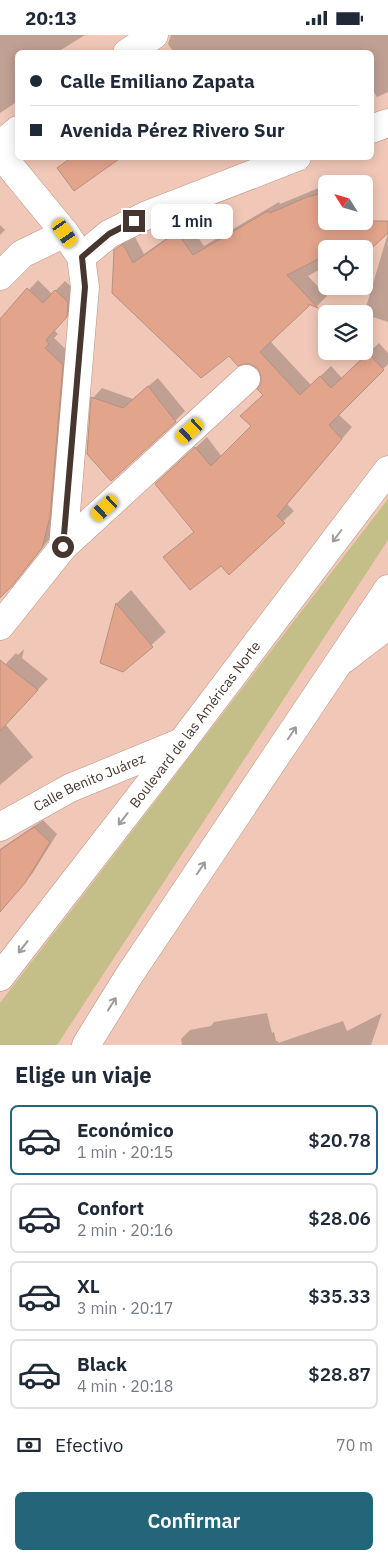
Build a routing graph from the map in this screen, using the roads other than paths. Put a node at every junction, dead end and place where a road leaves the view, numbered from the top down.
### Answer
1 (154, 35) edge
2 (132, 50) edge
3 (388, 123) edge
4 (374, 128) edge
5 (15, 132) edge
6 (0, 145) edge
7 (0, 154) edge
8 (289, 160) edge
9 (65, 233) junction
10 (82, 257) junction
11 (0, 276) edge
12 (246, 379) dead end
13 (388, 470) edge
14 (63, 547) junction
15 (388, 589) edge
16 (388, 625) edge
17 (0, 626) edge
18 (340, 662) junction
19 (182, 743) junction
20 (0, 827) edge
21 (0, 977) edge
22 (86, 1045) edge

1 - 2 street
3 - 4 street
5 - 6 street
7 - 9 street
8 - 10 street
9 - 10 street
9 - 11 street
10 - 14 street
12 - 14 street
13 -> 19 street, Boulevard de las Américas Norte
14 - 17 street
15 - 18 street
16 - 18 street
22 -> 18 street
19 - 20 street, Calle Benito Juárez
19 -> 21 street, Boulevard de las Américas Norte

